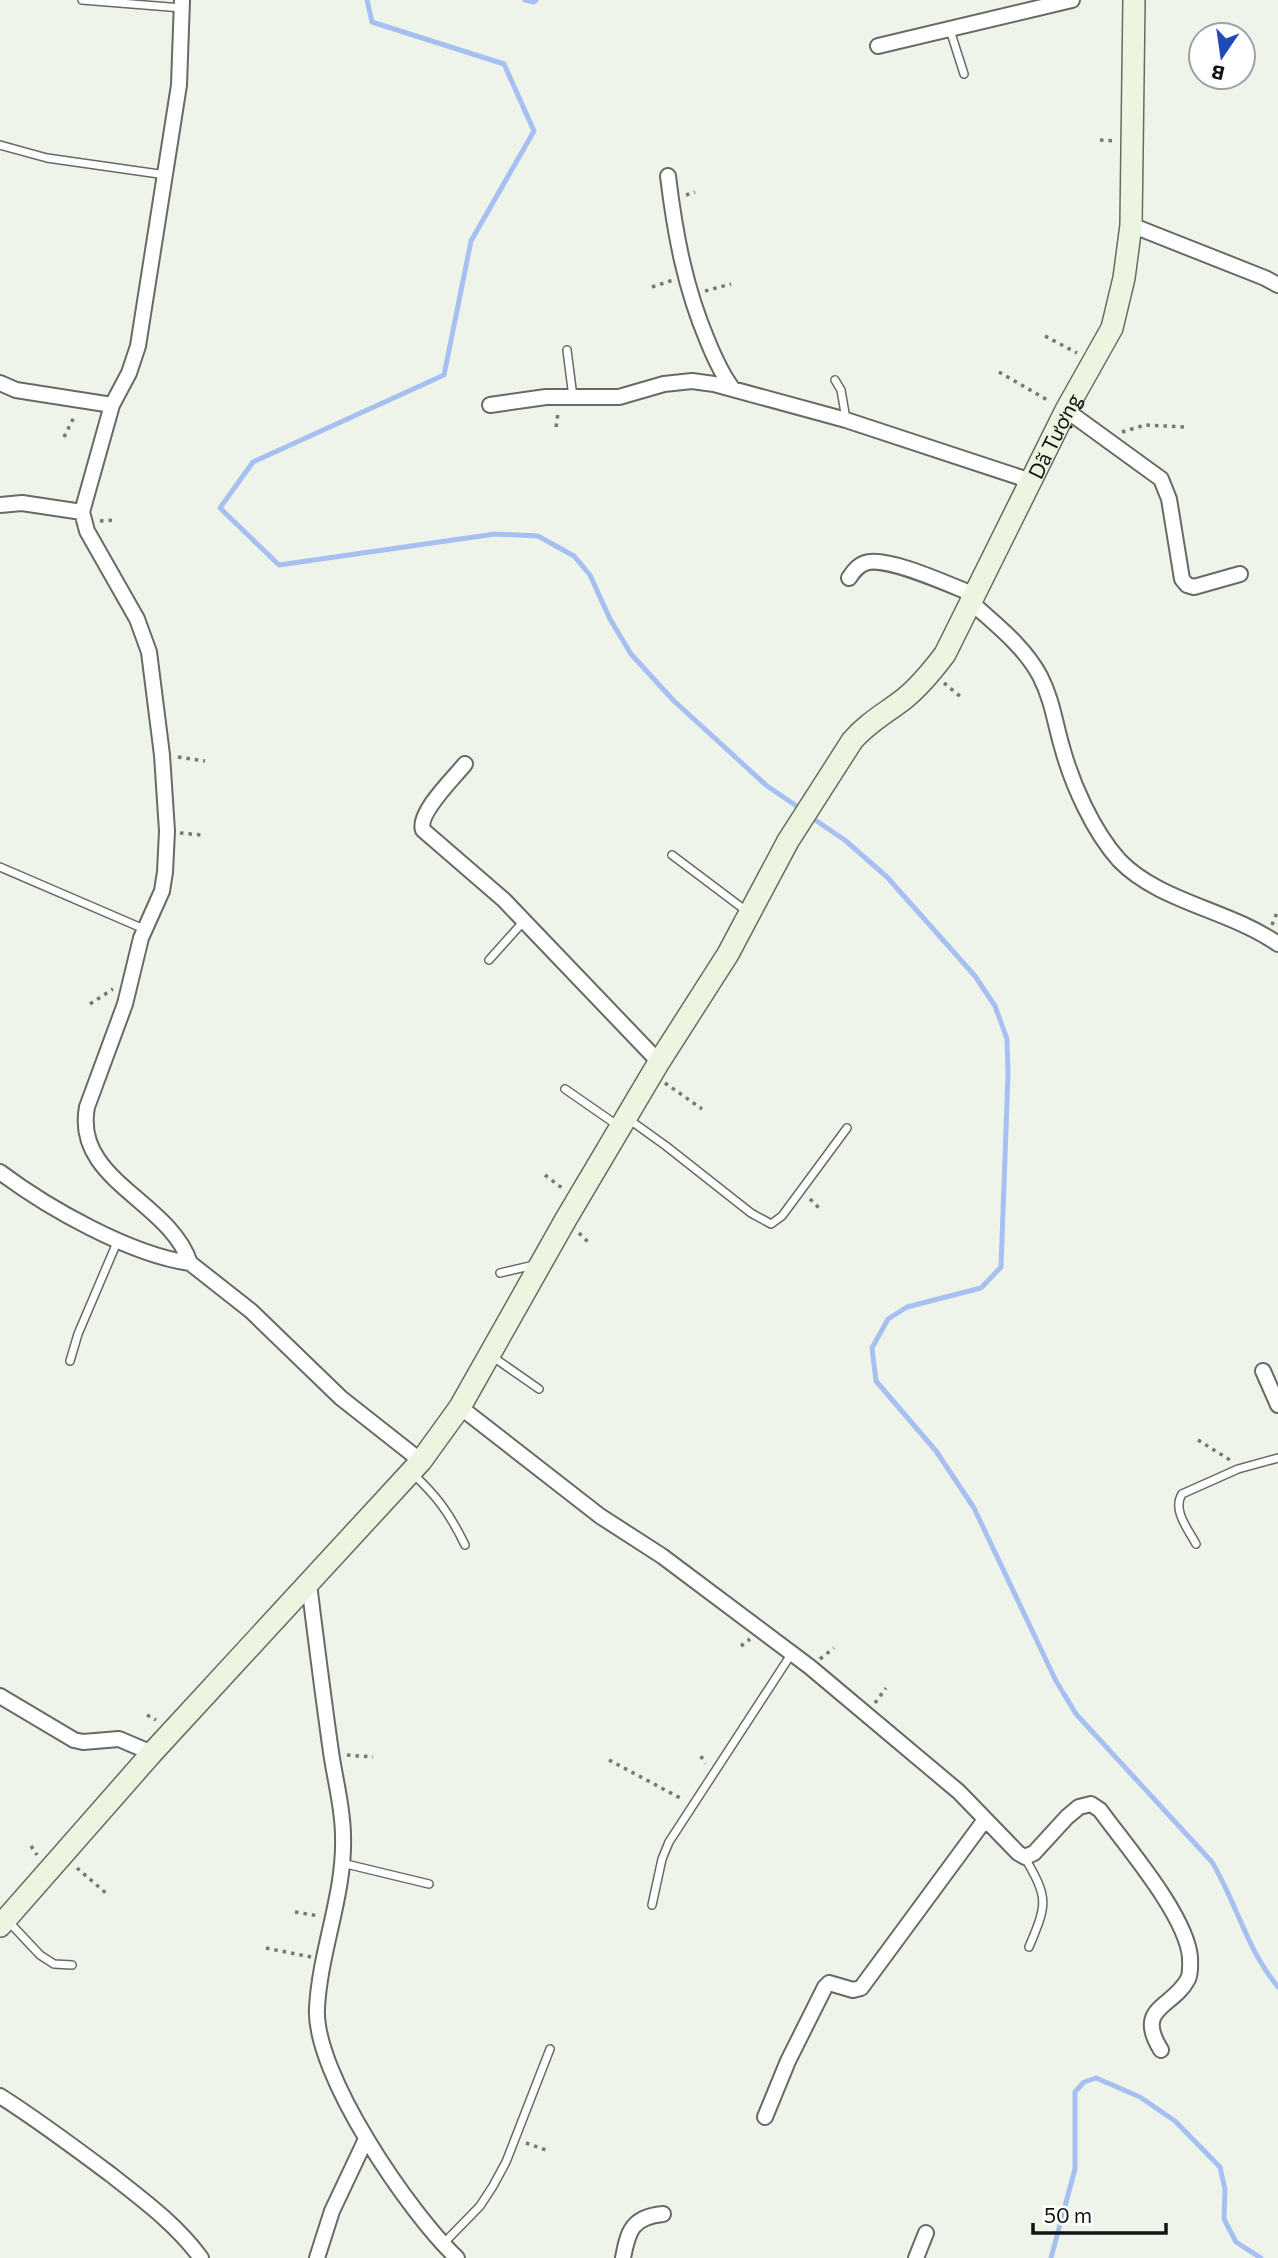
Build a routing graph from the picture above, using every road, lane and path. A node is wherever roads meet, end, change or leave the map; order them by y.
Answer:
1 (82, 0) edge
2 (1072, 0) edge
3 (1134, 0) edge
4 (182, 4) edge
5 (950, 30) junction
6 (878, 46) dead end
7 (964, 74) dead end
8 (0, 145) edge
9 (167, 175) junction
10 (668, 176) dead end
11 (1131, 225) junction
12 (685, 276) junction
13 (731, 285) dead end
14 (1278, 285) edge
15 (652, 287) dead end
16 (690, 294) junction
17 (1045, 336) dead end
18 (567, 350) dead end
19 (1094, 362) junction
20 (999, 372) dead end
21 (835, 380) dead end
22 (0, 383) edge
23 (733, 389) junction
24 (573, 397) junction
25 (82, 400) junction
26 (112, 405) junction
27 (490, 405) dead end
28 (1066, 410) junction
29 (846, 420) junction
30 (1186, 427) dead end
31 (64, 437) dead end
32 (1108, 439) junction
33 (1031, 481) junction
34 (0, 505) edge
35 (82, 512) junction
36 (1240, 574) dead end
37 (849, 578) dead end
38 (974, 599) junction
39 (162, 755) junction
40 (205, 761) dead end
41 (465, 764) dead end
42 (672, 856) dead end
43 (0, 867) edge
44 (749, 914) junction
45 (524, 921) junction
46 (144, 929) junction
47 (1278, 944) edge
48 (489, 960) dead end
49 (656, 1068) junction
50 (565, 1089) dead end
51 (702, 1109) dead end
52 (623, 1123) junction
53 (847, 1128) dead end
54 (0, 1172) edge
55 (118, 1239) junction
56 (190, 1263) junction
57 (541, 1263) junction
58 (500, 1273) dead end
59 (489, 1355) junction
60 (70, 1361) dead end
61 (1263, 1371) dead end
62 (539, 1389) dead end
63 (1278, 1405) edge
64 (460, 1407) junction
65 (1198, 1440) dead end
66 (1278, 1458) edge
67 (416, 1467) junction
68 (1238, 1469) junction
69 (1196, 1544) dead end
70 (465, 1545) dead end
71 (309, 1584) junction
72 (793, 1653) junction
73 (0, 1696) edge
74 (152, 1753) junction
75 (331, 1754) junction
76 (373, 1758) dead end
77 (609, 1760) dead end
78 (692, 1804) junction
79 (984, 1821) junction
80 (62, 1855) junction
81 (1025, 1857) junction
82 (342, 1863) junction
83 (429, 1884) dead end
84 (107, 1894) dead end
85 (652, 1905) dead end
86 (295, 1912) dead end
87 (332, 1919) junction
88 (3, 1922) edge
89 (1029, 1947) dead end
90 (266, 1948) dead end
91 (323, 1959) junction
92 (72, 1965) dead end
93 (550, 2049) dead end
94 (1161, 2050) dead end
95 (0, 2096) edge
96 (765, 2117) dead end
97 (514, 2138) junction
98 (366, 2139) junction
99 (546, 2150) dead end
100 (663, 2214) dead end
101 (926, 2233) dead end
102 (442, 2244) junction
103 (201, 2258) edge
104 (317, 2258) edge
105 (457, 2258) edge
106 (623, 2258) edge
107 (916, 2258) edge

1 - 4 lane
2 - 5 street
3 - 11 street, Dã Tượng
4 - 9 street
5 - 6 street
5 - 7 lane
8 - 9 lane
9 - 26 street
10 - 12 street
11 - 14 street
11 - 19 street, Dã Tượng
12 - 15 path
12 - 16 street
13 - 16 path
16 - 23 street
17 - 19 path
18 - 24 lane
19 - 28 street, Dã Tượng
20 - 28 path
21 - 29 lane
22 - 25 street
23 - 24 street
23 - 29 street
24 - 27 street
25 - 26 street
25 - 31 path
26 - 35 street
28 - 32 street
28 - 33 street, Dã Tượng
29 - 33 street
30 - 32 path
32 - 36 street
33 - 38 street, Dã Tượng
34 - 35 street
35 - 39 street
37 - 38 street
38 - 44 street, Dã Tượng
38 - 47 street
39 - 40 path
39 - 46 street
41 - 45 street
42 - 44 lane
43 - 46 lane
44 - 49 street, Dã Tượng
45 - 48 lane
45 - 49 street
46 - 56 street
49 - 51 path
49 - 52 street, Dã Tượng
50 - 52 lane
52 - 53 lane
52 - 57 street, Dã Tượng
54 - 55 street
55 - 56 street
55 - 60 lane
56 - 67 street
57 - 58 lane
57 - 59 street, Dã Tượng
59 - 62 lane
59 - 64 street, Dã Tượng
61 - 63 street
64 - 67 street, Dã Tượng
64 - 72 street
65 - 68 path
66 - 68 lane
67 - 70 lane
67 - 71 street, Dã Tượng
68 - 69 lane
71 - 74 street, Dã Tượng
71 - 75 street
72 - 78 lane
72 - 79 street
73 - 74 street
74 - 80 street, Dã Tượng
75 - 76 path
75 - 82 street
77 - 78 path
78 - 85 lane
79 - 81 street
79 - 96 street
80 - 84 path
80 - 88 street, Dã Tượng
81 - 89 lane
81 - 94 street
82 - 83 lane
82 - 87 street
86 - 87 path
87 - 91 street
88 - 92 lane
90 - 91 path
91 - 98 street
93 - 97 lane
95 - 103 street
97 - 99 path
97 - 102 lane
98 - 102 street
98 - 104 street
100 - 106 street
101 - 107 street
102 - 105 street

